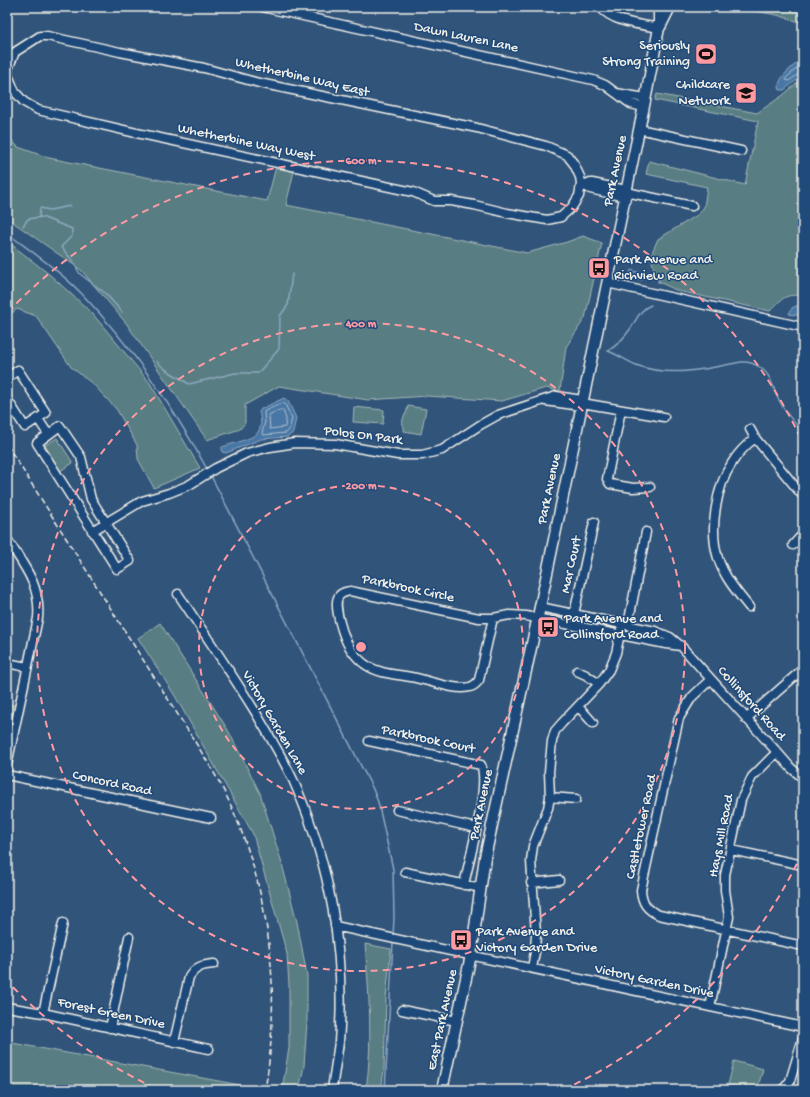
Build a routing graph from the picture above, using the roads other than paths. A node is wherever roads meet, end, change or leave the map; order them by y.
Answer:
1 (262, 7) edge
2 (600, 7) edge
3 (659, 7) edge
4 (670, 7) edge
5 (659, 28) junction
6 (9, 65) joint
7 (644, 103) junction
8 (639, 129) junction
9 (741, 151) dead end
10 (581, 184) junction
11 (626, 193) junction
12 (692, 206) dead end
13 (608, 282) junction
14 (803, 326) edge
15 (7, 378) edge
16 (7, 399) edge
17 (582, 403) junction
18 (621, 410) junction
19 (664, 417) dead end
20 (38, 419) junction
21 (750, 429) dead end
22 (48, 434) junction
23 (755, 438) junction
24 (650, 487) dead end
25 (803, 496) edge
26 (106, 522) junction
27 (594, 522) dead end
28 (92, 531) junction
29 (646, 532) dead end
30 (803, 534) edge
31 (7, 539) edge
32 (793, 545) dead end
33 (178, 594) dead end
34 (540, 607) junction
35 (749, 607) dead end
36 (574, 614) junction
37 (493, 618) junction
38 (538, 618) junction
39 (605, 620) junction
40 (625, 624) junction
41 (603, 630) junction
42 (620, 634) junction
43 (681, 646) junction
44 (7, 663) edge
45 (27, 667) junction
46 (803, 669) edge
47 (577, 671) dead end
48 (711, 679) junction
49 (599, 684) junction
50 (578, 706) junction
51 (746, 719) junction
52 (593, 723) dead end
53 (369, 741) dead end
54 (777, 752) junction
55 (7, 764) edge
56 (7, 774) edge
57 (803, 778) edge
58 (550, 797) junction
59 (576, 799) dead end
60 (396, 810) dead end
61 (211, 818) dead end
62 (476, 828) junction
63 (731, 850) junction
64 (803, 865) edge
65 (405, 872) dead end
66 (559, 880) dead end
67 (531, 883) junction
68 (464, 885) junction
69 (481, 888) junction
70 (63, 923) dead end
71 (335, 926) junction
72 (727, 930) junction
73 (129, 937) dead end
74 (803, 946) edge
75 (471, 955) junction
76 (214, 964) dead end
77 (532, 968) junction
78 (7, 1007) edge
79 (710, 1007) junction
80 (402, 1010) dead end
81 (43, 1013) junction
82 (457, 1021) junction
83 (803, 1027) edge
84 (110, 1028) junction
85 (803, 1038) edge
86 (174, 1042) junction
87 (209, 1048) dead end
88 (332, 1090) edge
89 (442, 1090) edge
90 (782, 1090) edge

1 - 7 street, Dawn Lauren Lane
2 - 5 street
3 - 5 main road, Park Avenue
4 - 5 main road, Park Avenue
5 - 7 main road, Park Avenue
6 - 10 street, Whetherbine Way East
6 - 10 street, Whetherbine Way West
7 - 8 main road, Park Avenue
8 - 9 street
8 - 11 main road, Park Avenue
10 - 11 street
11 - 12 street
11 - 13 main road, Park Avenue
13 - 14 street
13 - 17 main road, Park Avenue
15 - 20 street
16 - 20 street
17 - 18 street, Polos On Park
17 - 26 street, Polos On Park
17 - 34 main road, Park Avenue
18 - 19 street, Polos On Park
18 - 24 street
20 - 22 street
21 - 23 street
22 - 26 street
22 - 28 street
23 - 25 street
23 - 35 street
26 - 28 street, Polos On Park
26 - 28 street
27 - 36 street, Mar Court
29 - 40 street
30 - 32 street
31 - 45 street
33 - 71 street, Victory Garden Lane
34 - 36 street, Collinsford Road
34 - 38 main road, Park Avenue
36 - 39 street, Collinsford Road
37 - 37 street, Parkbrook Circle
37 - 38 street, Parkbrook Circle
38 - 41 street
38 - 69 main road, Park Avenue
39 - 40 street, Collinsford Road
39 - 41 street
40 - 42 street
40 - 43 street, Collinsford Road
41 - 42 street
42 - 43 street
42 - 49 street
43 - 48 street, Collinsford Road
44 - 45 street
45 - 55 street
46 - 51 street
47 - 49 street
48 - 51 street, Collinsford Road
48 - 72 street, Castletower Road
49 - 50 street
50 - 52 street
50 - 58 street
51 - 54 street, Collinsford Road
53 - 62 street, Parkbrook Court
54 - 57 street, Collinsford Road
54 - 63 street, Hays Mill Road
56 - 61 street, Concord Road
58 - 59 street
58 - 67 street
60 - 62 street
62 - 68 street
63 - 64 street
63 - 72 street, Hays Mill Road
65 - 68 street
66 - 67 street
67 - 77 street
68 - 69 street
69 - 75 main road, Park Avenue
70 - 81 street
71 - 75 street, Victory Garden Drive
71 - 88 street, Victory Garden Lane
72 - 74 street
72 - 79 street, Hays Mill Road
73 - 84 street
75 - 77 street, Victory Garden Drive
75 - 82 main road, East Park Avenue
76 - 86 street
77 - 79 street, Victory Garden Drive
78 - 81 street, Forest Green Drive
79 - 83 street, Victory Garden Drive
80 - 82 street
81 - 84 street, Forest Green Drive
82 - 89 main road, East Park Avenue
84 - 86 street, Forest Green Drive
85 - 90 street
86 - 87 street, Forest Green Drive

